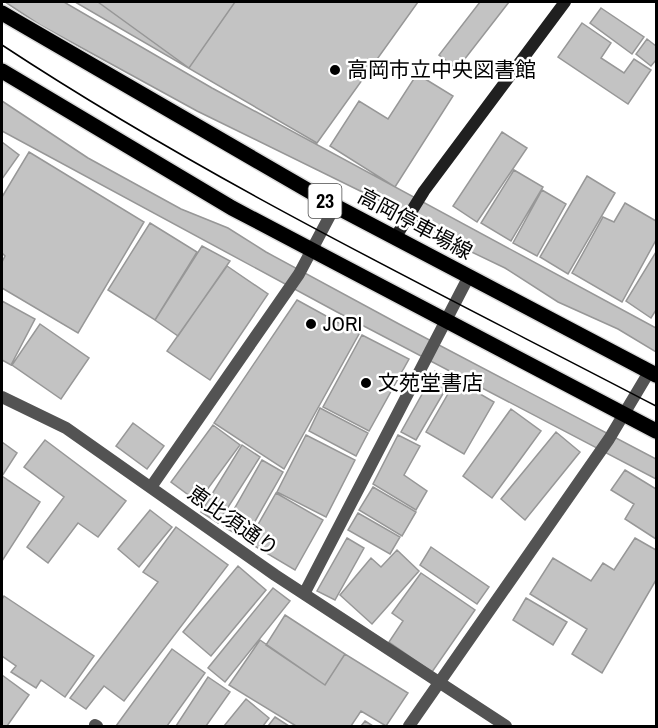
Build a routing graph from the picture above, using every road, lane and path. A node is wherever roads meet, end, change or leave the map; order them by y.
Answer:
1 (565, 2) edge
2 (2, 13) edge
3 (2, 71) edge
4 (335, 206) junction
5 (395, 238) junction
6 (312, 250) junction
7 (469, 276) junction
8 (445, 320) junction
9 (653, 374) edge
10 (2, 397) edge
11 (624, 414) junction
12 (657, 431) edge
13 (151, 487) junction
14 (304, 594) junction
15 (440, 682) junction
16 (409, 726) edge
17 (507, 726) edge

1 - 5 street
2 - 4 main road, 高岡停車場線 / 23
3 - 6 main road, 23
4 - 5 main road, 高岡停車場線 / 23
4 - 6 street
5 - 7 main road, 高岡停車場線 / 23
6 - 8 main road, 23
6 - 13 street
7 - 8 street
7 - 9 main road, 高岡停車場線 / 23
8 - 11 main road, 23
8 - 14 street
9 - 11 street
10 - 13 street, 恵比須通り
11 - 12 main road, 23
11 - 15 street
13 - 14 street, 恵比須通り
14 - 15 street, 恵比須通り
15 - 16 street
15 - 17 street, 恵比須通り

